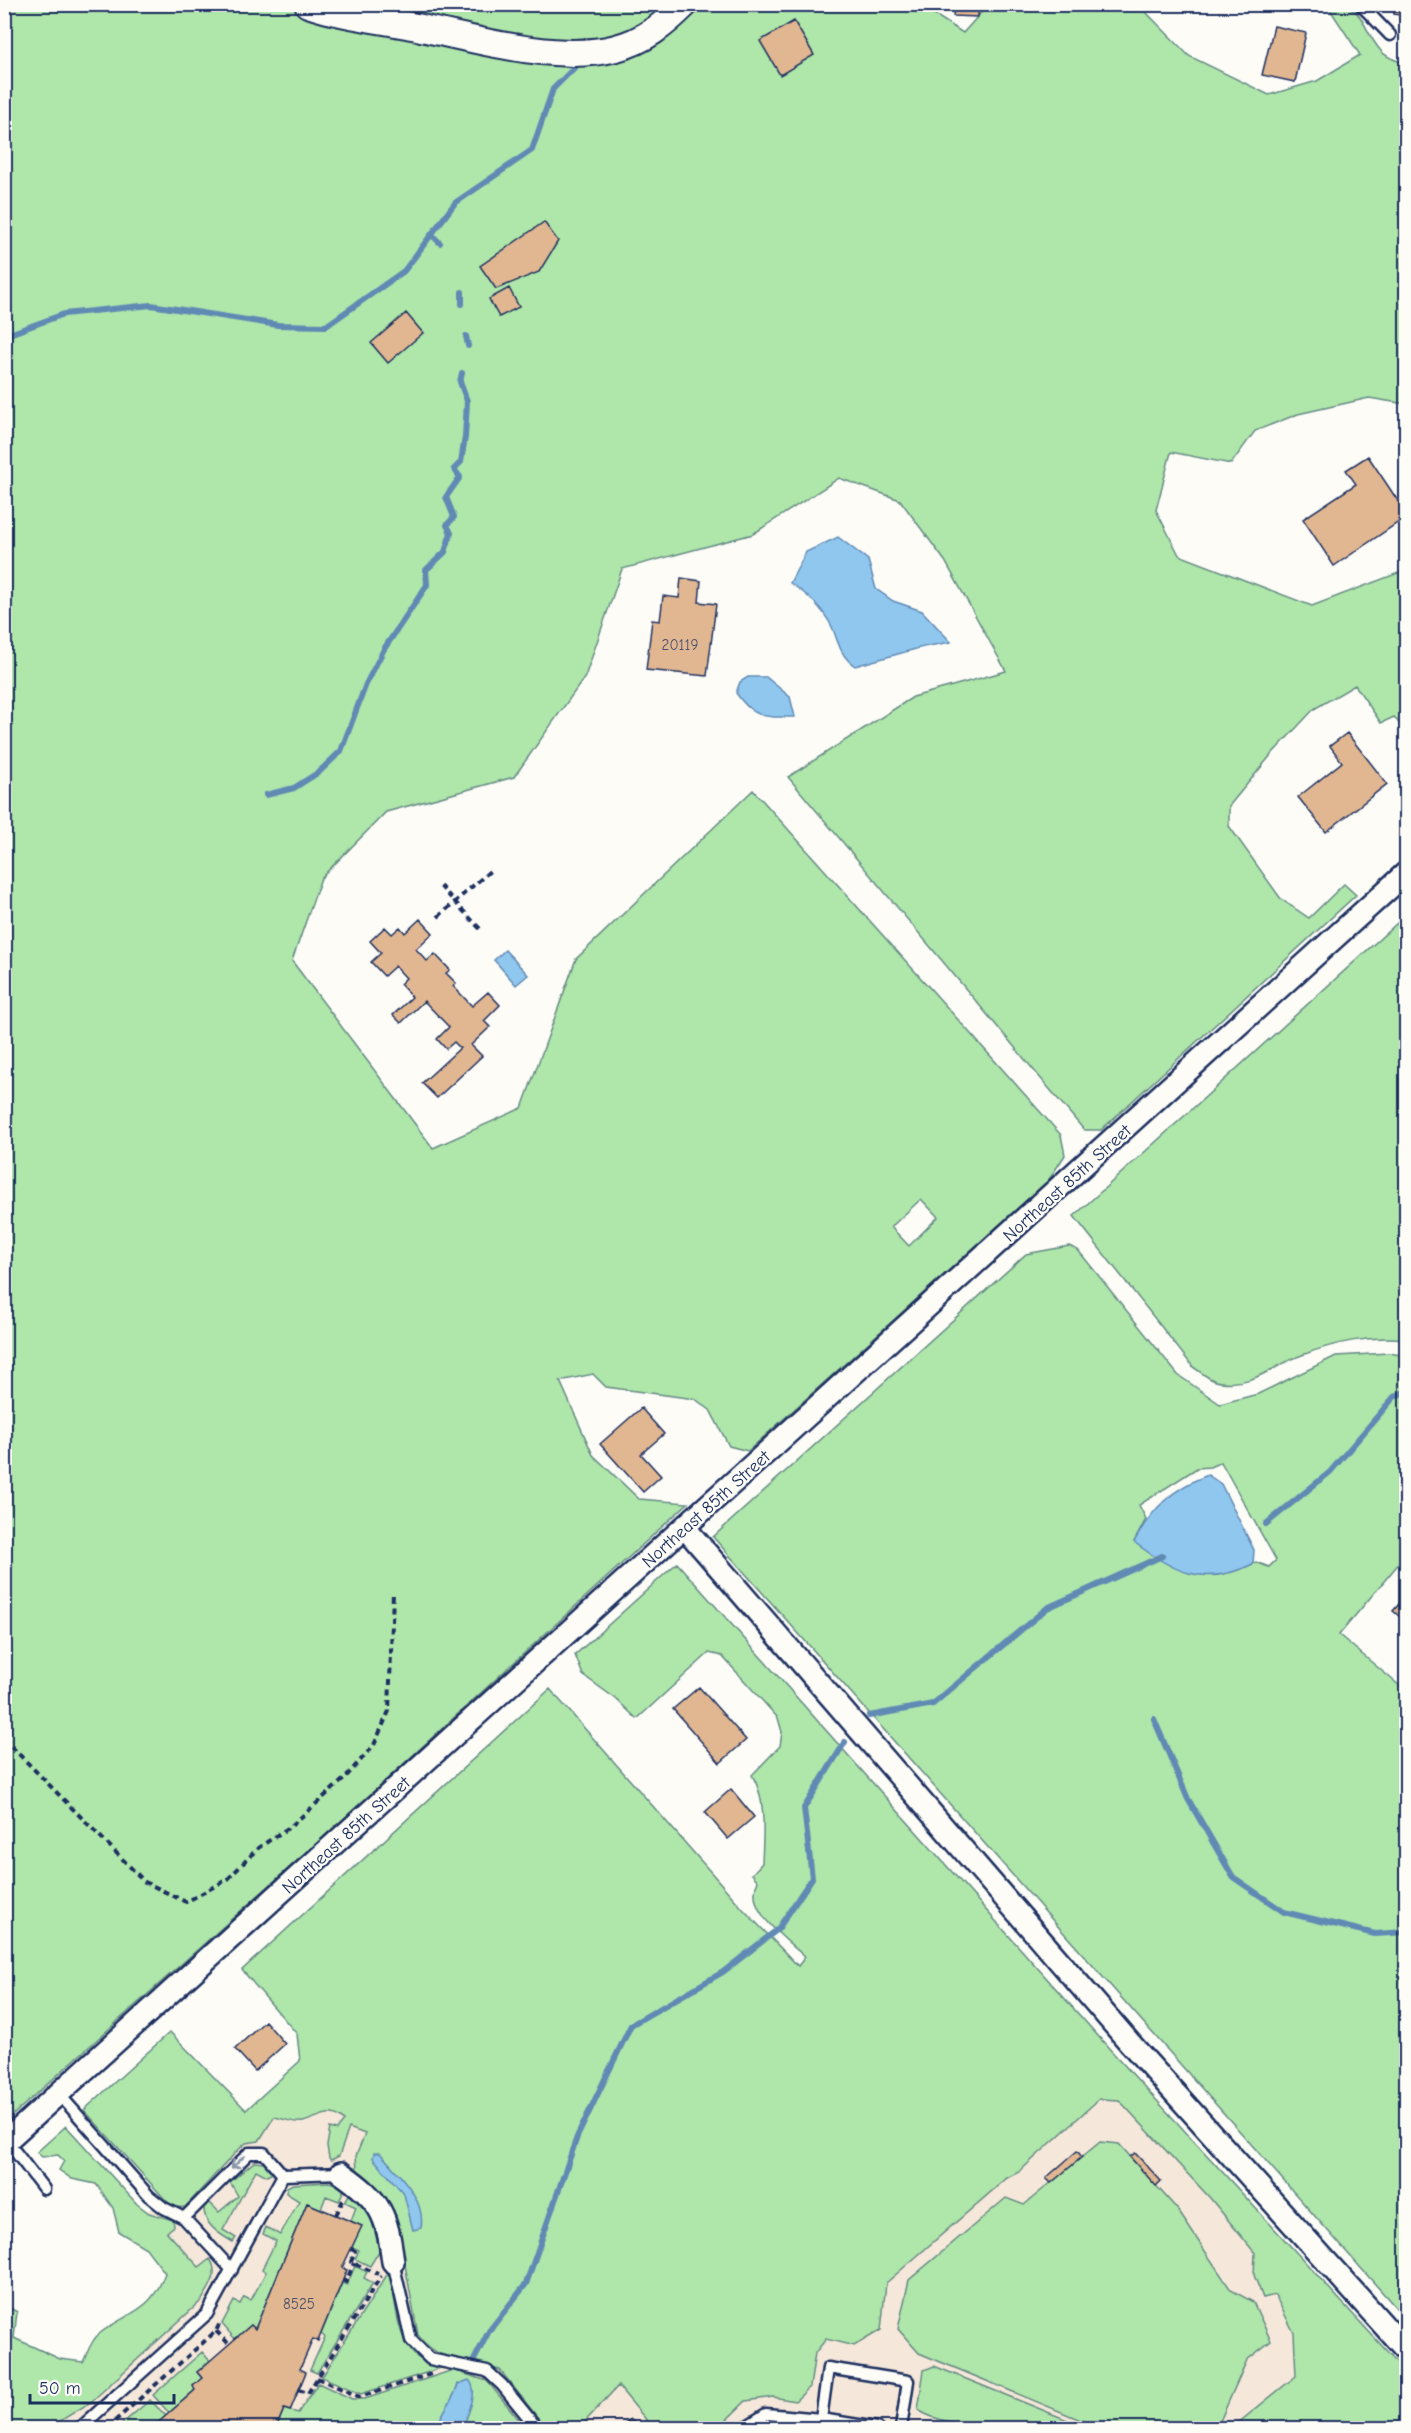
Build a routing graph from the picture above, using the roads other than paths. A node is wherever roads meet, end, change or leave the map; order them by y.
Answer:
1 (308, 4) edge
2 (685, 4) edge
3 (1360, 4) edge
4 (1390, 35) dead end
5 (1407, 873) edge
6 (685, 1528) junction
7 (59, 2094) junction
8 (6, 2142) edge
9 (341, 2173) joint
10 (283, 2175) junction
11 (44, 2189) dead end
12 (184, 2218) junction
13 (387, 2269) joint
14 (232, 2270) junction
15 (1407, 2350) edge
16 (821, 2419) junction
17 (80, 2428) edge
18 (537, 2428) edge
19 (744, 2428) edge
20 (877, 2428) edge
21 (901, 2428) edge

1 - 2 street
3 - 4 lane
5 - 6 street, Northeast 85th Street
6 - 7 street, Northeast 85th Street
6 - 15 street
7 - 8 street, Northeast 85th Street
7 - 12 lane
8 - 11 lane
9 - 10 lane
9 - 13 street
10 -> 12 lane
10 - 14 lane
12 - 14 lane
13 - 18 lane
14 - 17 lane
16 - 19 lane
16 - 20 lane
16 - 21 lane

